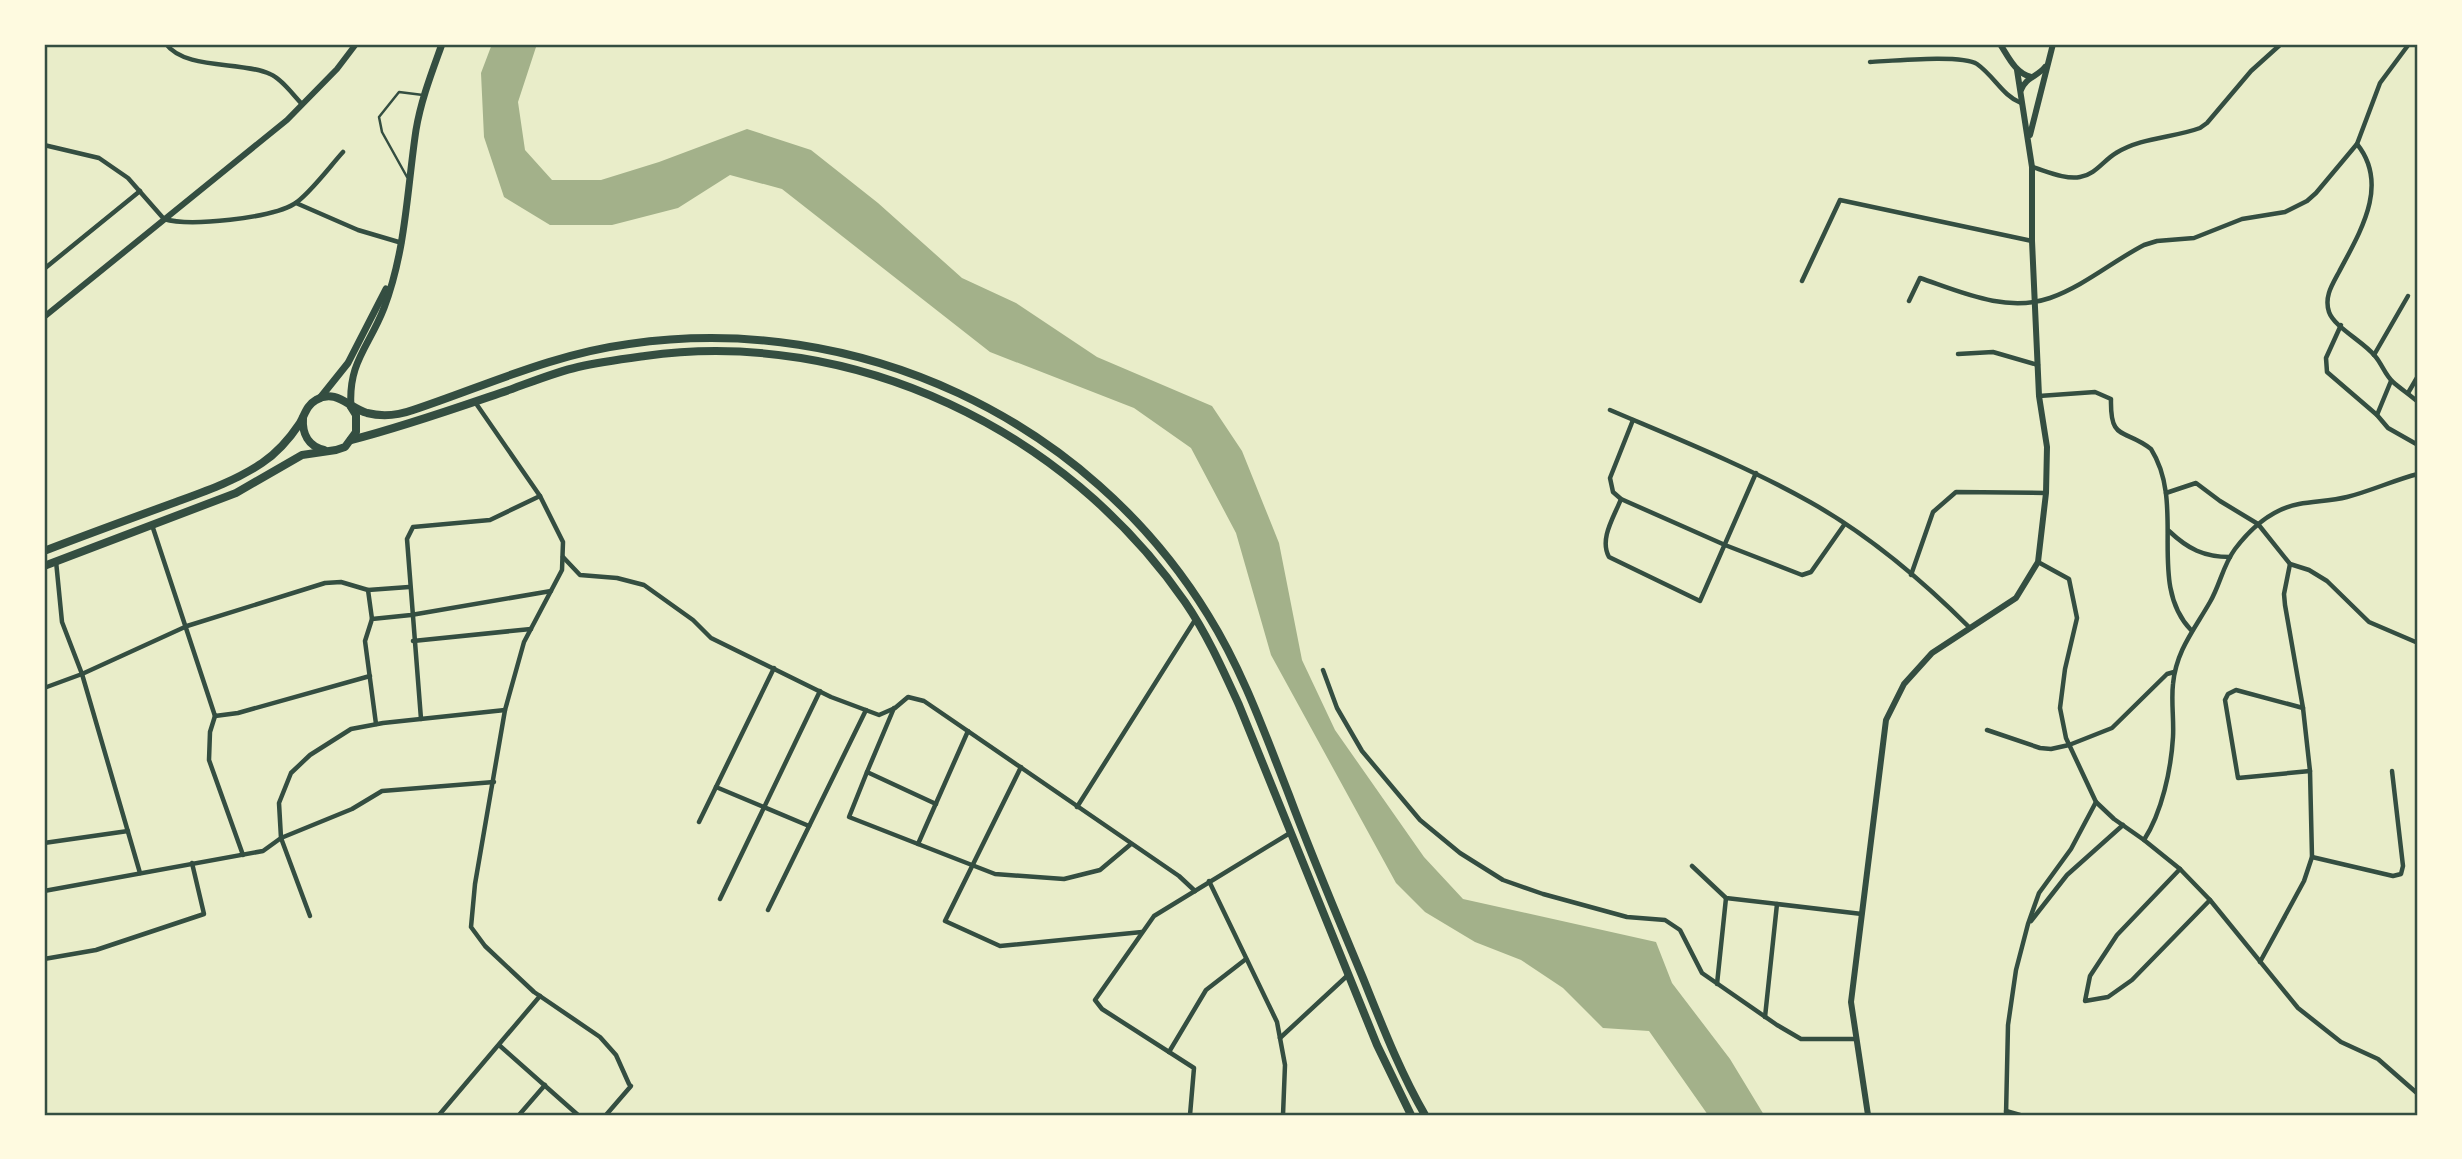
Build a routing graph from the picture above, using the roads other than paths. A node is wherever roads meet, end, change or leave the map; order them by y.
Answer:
1 (166, 44) edge
2 (356, 44) edge
3 (442, 44) edge
4 (2000, 44) edge
5 (2053, 44) edge
6 (2281, 44) edge
7 (2409, 44) edge
8 (2049, 57) junction
9 (1870, 62) dead end
10 (2017, 70) junction
11 (2031, 76) junction
12 (2020, 91) junction
13 (423, 95) junction
14 (2021, 103) junction
15 (302, 104) junction
16 (2029, 140) junction
17 (2357, 144) junction
18 (44, 145) edge
19 (343, 152) dead end
20 (2032, 167) junction
21 (410, 182) junction
22 (140, 191) junction
23 (296, 203) junction
24 (164, 219) junction
25 (2032, 241) junction
26 (402, 243) junction
27 (396, 266) junction
28 (44, 269) edge
29 (1802, 281) dead end
30 (2408, 296) dead end
31 (1909, 301) dead end
32 (2035, 302) junction
33 (44, 317) edge
34 (2341, 325) junction
35 (1958, 354) dead end
36 (2374, 355) junction
37 (2038, 365) junction
38 (2418, 376) edge
39 (2391, 381) junction
40 (2408, 393) junction
41 (2039, 396) junction
42 (320, 398) junction
43 (474, 401) junction
44 (2418, 402) edge
45 (352, 407) junction
46 (1610, 411) dead end
47 (2377, 415) junction
48 (303, 418) junction
49 (1633, 420) junction
50 (351, 440) junction
51 (2418, 445) edge
52 (327, 451) junction
53 (1756, 473) junction
54 (2418, 474) edge
55 (2046, 493) junction
56 (2166, 493) junction
57 (540, 496) junction
58 (1620, 499) junction
59 (1844, 524) junction
60 (2258, 524) junction
61 (152, 525) junction
62 (2169, 531) junction
63 (1725, 545) junction
64 (44, 551) edge
65 (563, 556) junction
66 (2230, 557) junction
67 (56, 561) junction
68 (2038, 562) junction
69 (2290, 564) junction
70 (44, 566) edge
71 (1911, 575) junction
72 (409, 587) junction
73 (368, 590) junction
74 (551, 591) junction
75 (411, 615) junction
76 (372, 619) junction
77 (1196, 620) junction
78 (187, 626) junction
79 (1970, 628) junction
80 (531, 629) junction
81 (2191, 631) junction
82 (413, 641) junction
83 (2418, 643) edge
84 (774, 668) junction
85 (1323, 670) dead end
86 (2174, 671) junction
87 (82, 674) junction
88 (370, 676) junction
89 (44, 688) edge
90 (820, 691) junction
91 (895, 708) junction
92 (2303, 708) junction
93 (505, 710) junction
94 (866, 710) junction
95 (215, 716) junction
96 (421, 719) junction
97 (376, 724) junction
98 (1987, 730) dead end
99 (968, 731) junction
100 (2069, 745) junction
101 (1021, 768) junction
102 (2310, 771) junction
103 (2392, 771) dead end
104 (867, 772) junction
105 (494, 782) junction
106 (716, 787) junction
107 (2096, 802) junction
108 (936, 804) junction
109 (1077, 807) junction
110 (764, 808) junction
111 (699, 822) dead end
112 (2123, 825) junction
113 (809, 826) junction
114 (128, 831) junction
115 (1291, 832) junction
116 (281, 838) junction
117 (2144, 839) junction
118 (44, 843) edge
119 (1131, 844) junction
120 (918, 845) junction
121 (243, 855) junction
122 (2312, 857) junction
123 (192, 863) junction
124 (973, 866) junction
125 (1692, 866) dead end
126 (2180, 869) junction
127 (140, 873) junction
128 (1209, 881) junction
129 (44, 890) edge
130 (1195, 891) junction
131 (1726, 898) junction
132 (720, 899) dead end
133 (2210, 901) junction
134 (1777, 904) junction
135 (768, 910) dead end
136 (1862, 914) junction
137 (310, 916) dead end
138 (2028, 924) junction
139 (1142, 932) junction
140 (44, 959) edge
141 (1246, 959) junction
142 (2260, 962) junction
143 (1349, 975) junction
144 (1717, 984) junction
145 (540, 996) junction
146 (1765, 1017) junction
147 (1280, 1039) junction
148 (1857, 1039) junction
149 (499, 1045) junction
150 (1169, 1052) junction
151 (545, 1086) junction
152 (2418, 1094) edge
153 (2006, 1113) edge
154 (439, 1115) edge
155 (519, 1115) edge
156 (578, 1115) edge
157 (606, 1115) edge
158 (1190, 1115) edge
159 (1283, 1115) edge
160 (1411, 1115) edge
161 (1425, 1115) edge
162 (1868, 1115) edge
163 (2020, 1115) edge

1 - 15 street
2 - 15 street
3 - 13 main road
4 - 10 street
5 - 8 street
6 - 20 street
7 - 17 street
8 - 11 street
8 - 16 street
9 - 14 street
10 - 11 street
10 - 12 street
11 - 12 street
12 - 14 street
13 - 21 main road
13 - 21 lane
14 - 16 street
15 - 24 street
16 - 20 street
17 - 32 street
17 - 34 street
18 - 22 street
19 - 23 street
20 - 25 street
21 - 26 main road
22 - 24 street
22 - 28 street
23 - 24 street
23 - 26 street
24 - 33 street
25 - 29 street
25 - 32 street
26 - 27 main road
27 - 42 main road
27 - 45 main road
30 - 36 street
31 - 32 street
32 - 37 street
34 - 36 street
34 - 47 street
35 - 37 street
36 - 39 street
37 - 41 street
38 - 40 street
39 - 40 street
39 - 47 street
40 - 44 street
41 - 55 street
41 - 56 street
42 - 45 highway
42 - 48 highway
43 - 50 highway
43 - 57 street
43 - 77 highway
45 - 50 highway
45 - 161 highway
46 - 49 street
47 - 51 street
48 - 52 highway
48 - 64 highway
49 - 53 street
49 - 58 street
50 - 52 highway
52 - 61 highway
53 - 59 street
53 - 63 street
54 - 60 street
55 - 68 street
55 - 71 street
56 - 60 street
56 - 62 street
57 - 65 street
57 - 72 street
58 - 63 street
58 - 63 street
59 - 63 street
59 - 71 street
60 - 66 street
60 - 69 street
61 - 67 highway
61 - 78 street
62 - 66 street
62 - 81 street
65 - 74 street
65 - 84 street
66 - 81 street
67 - 70 highway
67 - 87 street
68 - 79 street
68 - 100 street
69 - 83 street
69 - 92 street
71 - 79 street
72 - 73 street
72 - 75 street
73 - 76 street
73 - 78 street
74 - 75 street
74 - 80 street
75 - 76 street
75 - 82 street
76 - 88 street
77 - 109 street
77 - 115 highway
78 - 87 street
78 - 95 street
79 - 136 street
80 - 82 street
80 - 93 street
81 - 86 street
82 - 96 street
84 - 90 street
84 - 106 street
85 - 144 street
86 - 100 street
86 - 117 street
87 - 89 street
87 - 114 street
88 - 95 street
88 - 97 street
90 - 94 street
90 - 110 street
91 - 94 street
91 - 99 street
91 - 104 street
92 - 102 street
92 - 102 street
93 - 96 street
93 - 105 street
94 - 113 street
95 - 121 street
96 - 97 street
97 - 116 street
98 - 100 street
99 - 101 street
99 - 108 street
100 - 107 street
101 - 109 street
101 - 124 street
102 - 122 street
103 - 122 street
104 - 108 street
104 - 120 street
105 - 116 street
105 - 145 street
106 - 110 street
106 - 111 street
107 - 112 street
107 - 138 street
108 - 120 street
109 - 119 street
110 - 113 street
110 - 132 street
112 - 117 street
112 - 138 street
113 - 135 street
114 - 118 street
114 - 127 street
115 - 128 street
115 - 143 highway
116 - 121 street
116 - 137 street
117 - 126 street
119 - 124 street
119 - 130 street
120 - 124 street
121 - 123 street
122 - 142 street
123 - 127 street
123 - 140 street
124 - 139 street
125 - 131 street
126 - 133 street
126 - 133 street
127 - 129 street
128 - 130 street
128 - 141 street
130 - 139 street
131 - 134 street
131 - 144 street
133 - 142 street
134 - 136 street
134 - 146 street
136 - 148 street
138 - 153 street
139 - 150 street
141 - 147 street
141 - 150 street
142 - 152 street
143 - 147 street
143 - 160 highway
144 - 146 street
145 - 149 street
145 - 157 street
146 - 148 street
147 - 159 street
148 - 162 street
149 - 151 street
149 - 154 street
150 - 158 street
151 - 155 street
151 - 156 street
153 - 163 street

